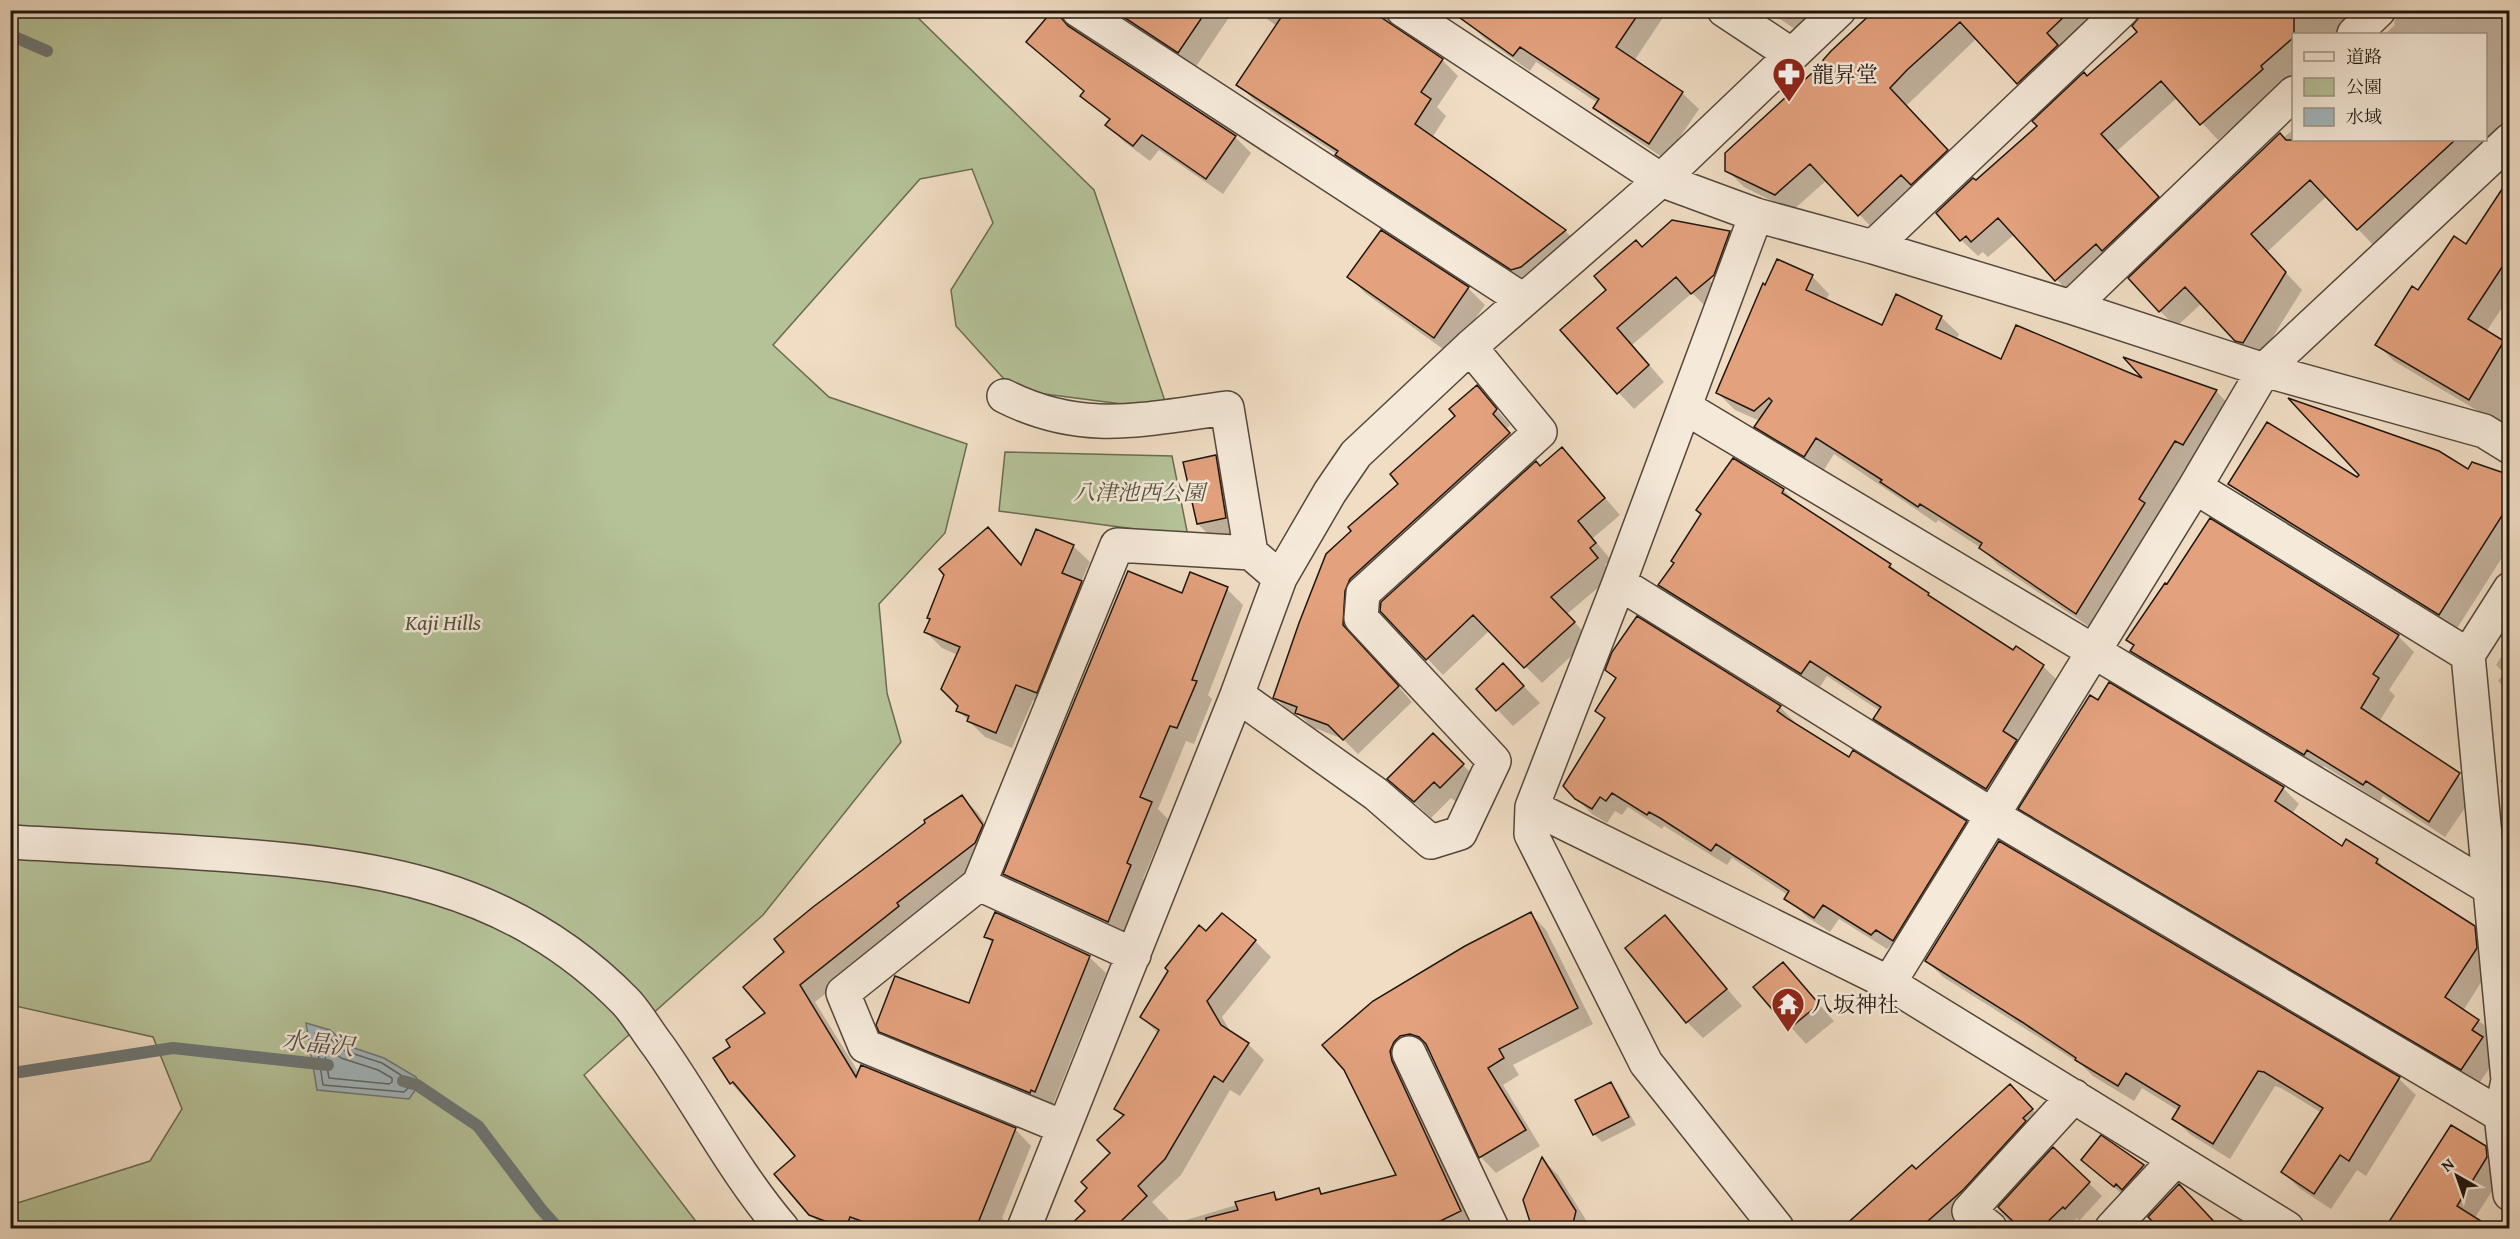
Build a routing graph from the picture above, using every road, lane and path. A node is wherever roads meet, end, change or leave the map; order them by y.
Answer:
1 (1403, 10) edge
2 (1724, 10) edge
3 (1839, 10) edge
4 (2122, 10) edge
5 (2379, 10) edge
6 (1098, 16) edge
7 (2355, 33) edge
8 (1792, 55) junction
9 (2292, 95) edge
10 (2510, 140) edge
11 (1661, 180) junction
12 (1756, 215) junction
13 (1873, 247) junction
14 (1523, 300) junction
15 (2071, 307) junction
16 (1470, 348) junction
17 (2264, 370) junction
18 (1004, 396) dead end
19 (1686, 408) junction
20 (2510, 447) edge
21 (2195, 487) junction
22 (1251, 553) junction
23 (1280, 578) junction
24 (1620, 583) junction
25 (2510, 589) edge
26 (2093, 651) junction
27 (2468, 655) junction
28 (1238, 695) junction
29 (1532, 807) junction
30 (1992, 816) junction
31 (10, 842) edge
32 (979, 884) junction
33 (2497, 896) edge
34 (1134, 955) junction
35 (1889, 983) junction
36 (1409, 1053) dead end
37 (2074, 1096) junction
38 (2505, 1114) edge
39 (1064, 1127) junction
40 (2175, 1160) junction
41 (2510, 1194) edge
42 (782, 1228) edge
43 (1024, 1228) edge
44 (1492, 1228) edge
45 (1777, 1228) edge
46 (1990, 1228) edge
47 (2112, 1228) edge
48 (2287, 1228) edge

1 - 11 street
2 - 8 street
3 - 8 street
4 - 13 street
5 - 7 street
6 - 14 street
8 - 11 street
9 - 15 street
10 - 17 street
11 - 12 street
11 - 14 street
12 - 13 street
12 - 19 street
13 - 15 street
14 - 16 street
15 - 17 street
16 - 23 street
16 - 28 street
17 - 20 street
17 - 21 street
18 - 22 street
19 - 24 street
19 - 26 street
21 - 26 street
21 - 27 street
22 - 23 street
22 - 32 street
23 - 28 street
24 - 29 street
24 - 30 street
25 - 27 street
26 - 30 street
26 - 33 street
27 - 33 street
28 - 34 street
29 - 35 street
29 - 45 street
30 - 35 street
30 - 38 street
31 - 42 street
32 - 34 street
32 - 39 street
33 - 38 street
34 - 39 street
35 - 37 street
36 - 44 street
37 - 40 street
37 - 46 street
38 - 41 street
39 - 43 street
40 - 47 street
40 - 48 street

